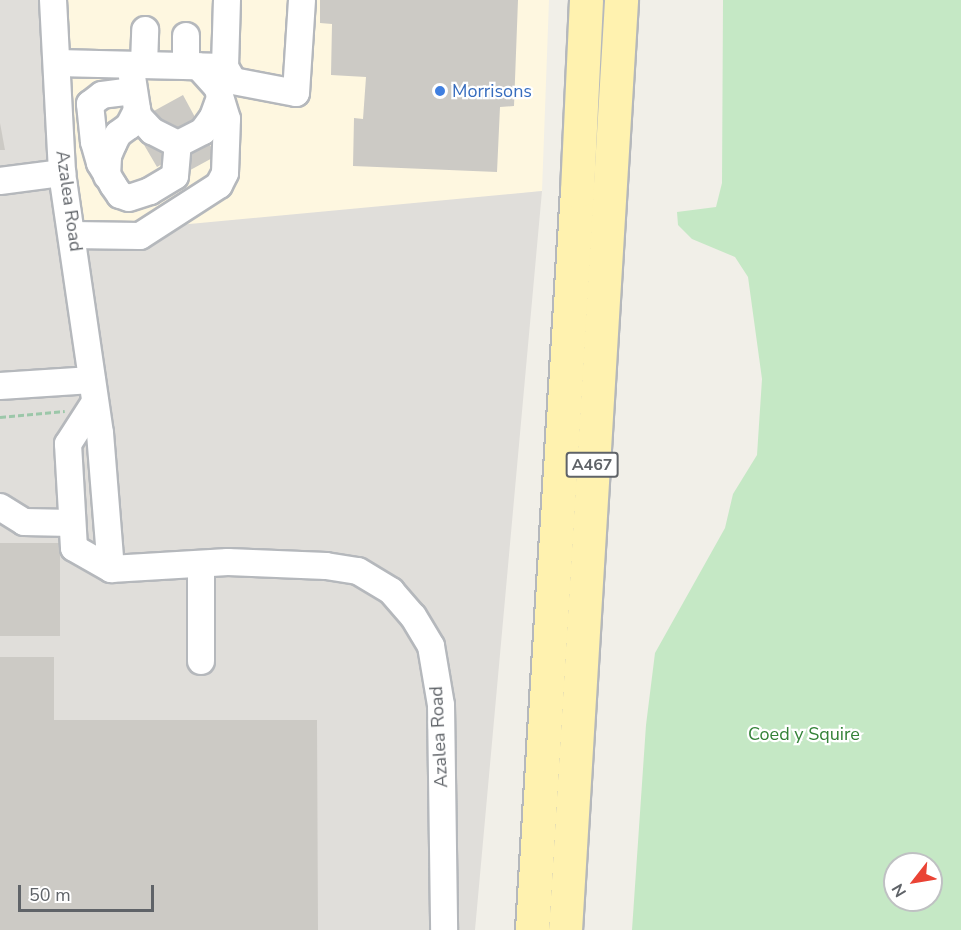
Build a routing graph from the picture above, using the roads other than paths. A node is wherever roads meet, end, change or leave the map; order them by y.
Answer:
1 (53, 0) edge
2 (227, 0) edge
3 (302, 0) edge
4 (586, 0) edge
5 (621, 0) edge
6 (145, 30) dead end
7 (186, 36) dead end
8 (57, 63) junction
9 (192, 66) junction
10 (225, 67) junction
11 (136, 81) junction
12 (220, 98) junction
13 (178, 144) junction
14 (62, 173) junction
15 (108, 176) junction
16 (0, 180) edge
17 (72, 235) junction
18 (0, 386) edge
19 (93, 391) junction
20 (0, 507) edge
21 (72, 523) junction
22 (201, 564) junction
23 (111, 569) junction
24 (201, 661) dead end
25 (444, 930) edge
26 (532, 930) edge
27 (565, 930) edge

1 - 8 street, Azalea Road
2 - 10 street
3 - 10 street
4 - 26 main road, A467
5 - 27 main road, A467
6 - 11 street
7 - 9 street
8 - 11 street
8 - 14 street, Azalea Road
9 - 10 street
9 - 11 street
9 - 12 street
11 - 13 street
11 - 15 street
11 - 15 street
12 - 13 street
12 - 17 street
13 - 15 street
14 - 16 street
14 - 17 street, Azalea Road
17 - 19 street, Azalea Road
18 - 19 street
19 - 21 street
19 - 23 street, Azalea Road
20 - 21 street
21 - 23 street
22 - 23 street, Azalea Road
22 - 24 street
22 - 25 street, Azalea Road

